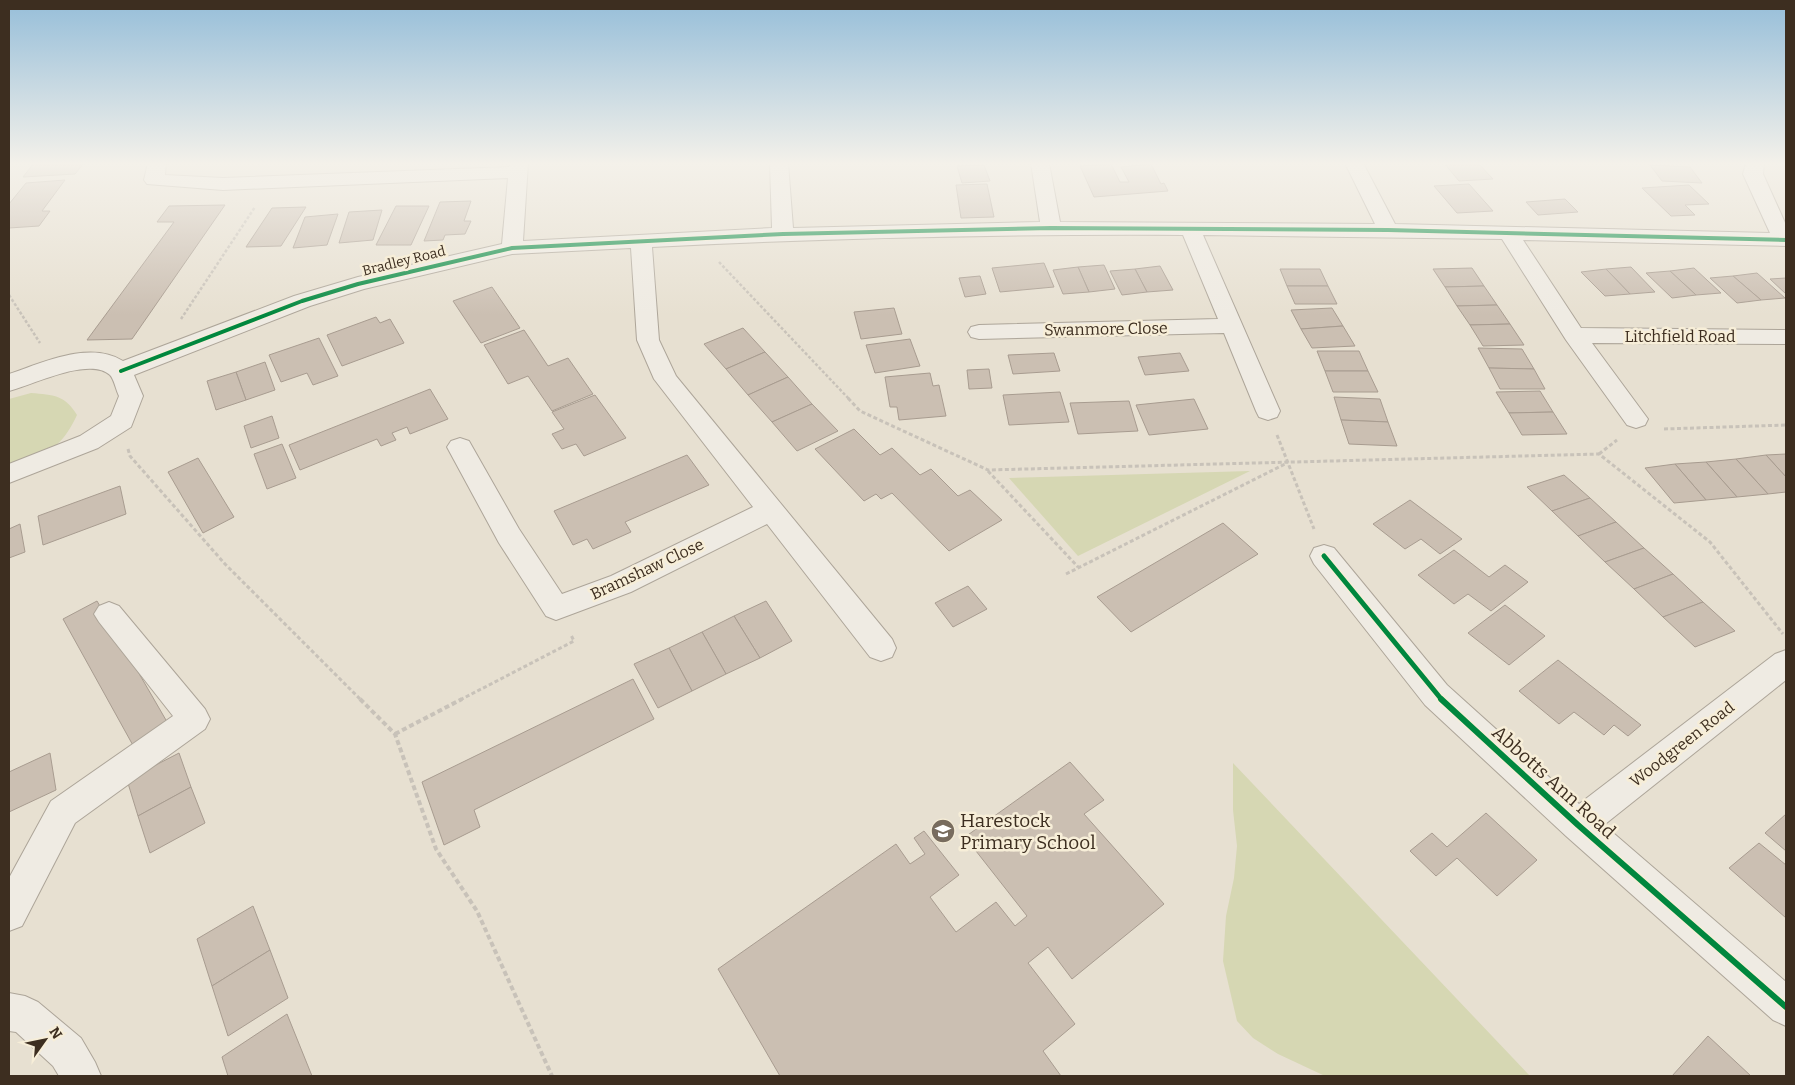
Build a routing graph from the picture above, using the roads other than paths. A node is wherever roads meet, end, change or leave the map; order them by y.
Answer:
1 (515, 214) edge
2 (782, 214) edge
3 (1049, 214) edge
4 (1380, 214) edge
5 (1772, 214) edge
6 (1051, 228) junction
7 (1191, 230) junction
8 (1388, 230) junction
9 (783, 234) junction
10 (1509, 234) junction
11 (1785, 240) edge
12 (641, 243) junction
13 (512, 248) junction
14 (1232, 326) junction
15 (979, 332) dead end
16 (1574, 335) junction
17 (1786, 336) edge
18 (122, 371) junction
19 (9, 383) edge
20 (1268, 411) road end
21 (1636, 419) dead end
22 (460, 447) dead end
23 (9, 474) edge
24 (771, 510) junction
25 (1324, 556) road end
26 (109, 614) dead end
27 (881, 648) dead end
28 (1786, 663) edge
29 (1578, 825) junction
30 (9, 913) edge
31 (1786, 1007) edge
32 (9, 1012) edge
33 (81, 1076) edge

1 - 13 street
2 - 9 street
3 - 6 street
4 - 8 street
5 - 11 street
6 - 7 street, Bradley Road
6 - 9 street, Bradley Road
7 - 8 street, Bradley Road
7 - 14 street
8 - 10 street, Bradley Road
9 - 12 street, Bradley Road
10 - 11 street, Bradley Road
10 - 16 street
12 - 13 street, Bradley Road
12 - 24 street
13 - 18 street, Bradley Road
14 - 15 street, Swanmore Close
14 - 20 street
16 - 17 street, Litchfield Road
16 - 21 street
18 - 19 street
18 - 23 street
22 - 24 street, Bramshaw Close
24 - 27 street
25 - 29 street, Abbotts Ann Road
26 - 30 street
28 - 29 street, Woodgreen Road
29 - 31 street, Abbotts Ann Road
32 - 33 street

